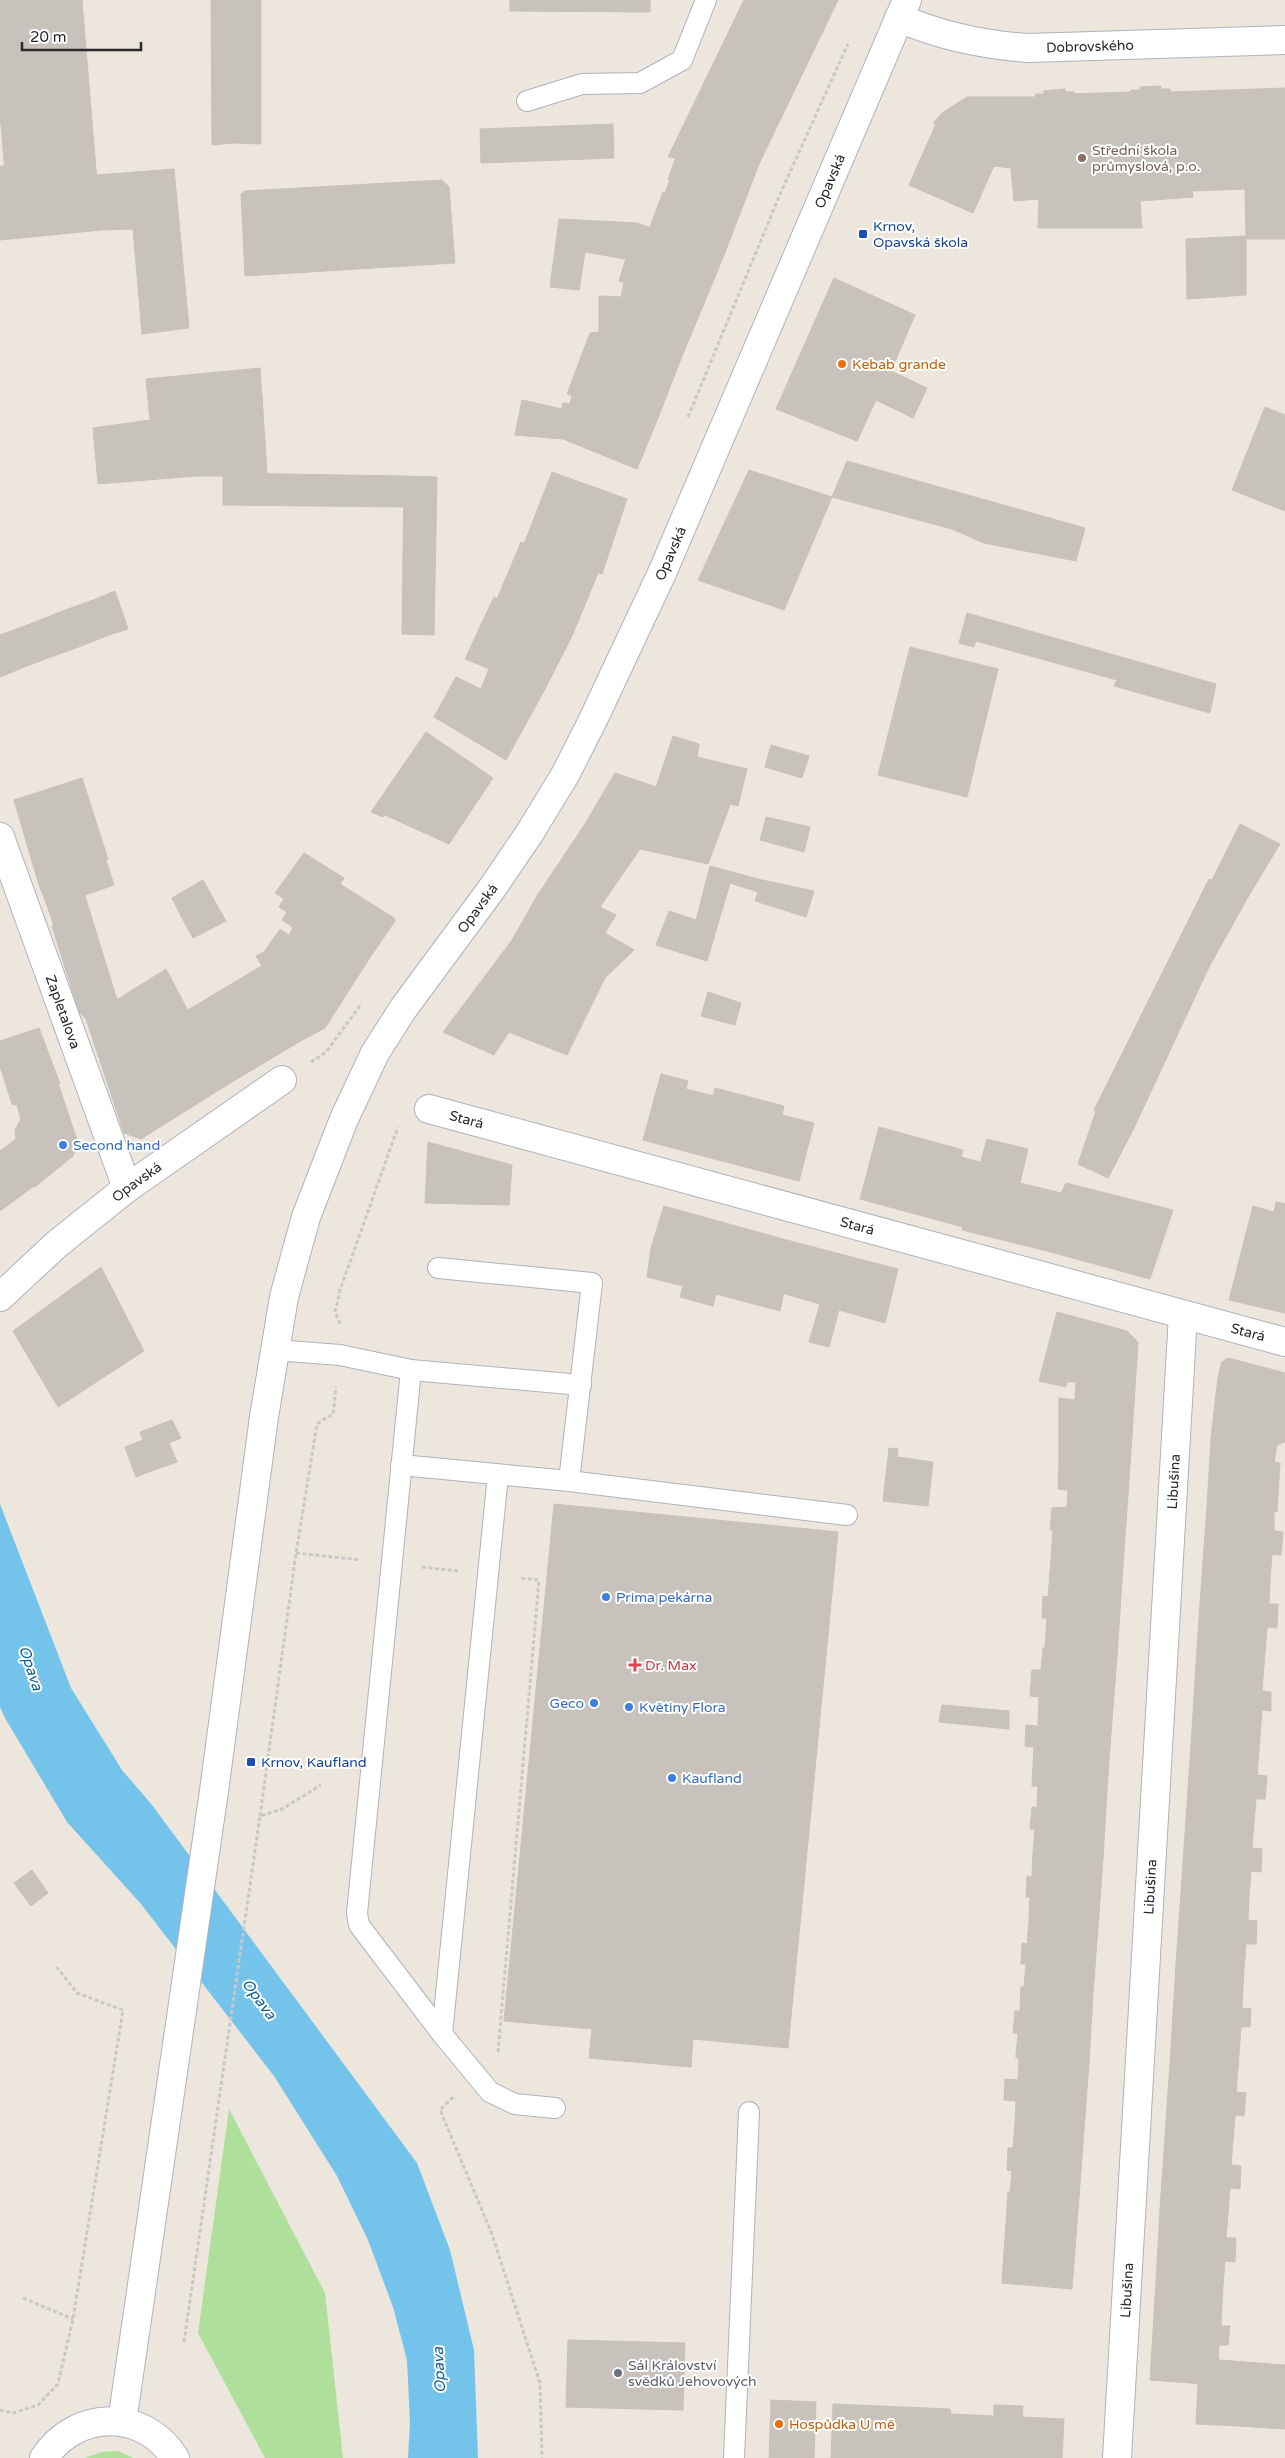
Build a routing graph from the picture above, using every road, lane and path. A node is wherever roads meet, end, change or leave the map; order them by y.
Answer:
1 (706, 0) edge
2 (903, 9) edge
3 (850, 39) dead end
4 (1285, 40) edge
5 (527, 101) dead end
6 (686, 421) dead end
7 (0, 837) edge
8 (367, 998) dead end
9 (326, 1052) dead end
10 (282, 1080) dead end
11 (429, 1109) dead end
12 (401, 1118) dead end
13 (127, 1188) junction
14 (438, 1268) dead end
15 (0, 1297) edge
16 (1183, 1315) junction
17 (1285, 1342) edge
18 (275, 1350) junction
19 (340, 1355) junction
20 (411, 1370) junction
21 (581, 1385) junction
22 (401, 1465) junction
23 (498, 1475) junction
24 (570, 1481) junction
25 (847, 1515) dead end
26 (296, 1553) junction
27 (391, 1564) junction
28 (488, 1574) junction
29 (321, 1785) dead end
30 (260, 1816) junction
31 (55, 1965) dead end
32 (442, 2034) junction
33 (475, 2074) junction
34 (554, 2108) dead end
35 (749, 2112) dead end
36 (23, 2298) dead end
37 (73, 2319) junction
38 (184, 2342) dead end
39 (0, 2410) edge
40 (122, 2422) junction
41 (44, 2458) edge
42 (175, 2458) edge
43 (542, 2458) edge
44 (734, 2458) edge
45 (1117, 2458) edge

1 - 5 lane
2 - 4 street, Dobrovského
2 - 18 street, Opavská
3 - 6 path
7 - 13 street, Zapletalova
8 - 9 path
10 - 13 street, Opavská
11 - 16 street, Stará
12 - 19 path
13 - 15 street, Opavská
14 - 21 lane
16 - 17 street, Stará
16 - 45 street, Libušina
18 - 19 lane
18 - 40 street, Opavská
19 - 20 lane
19 - 26 path
20 - 21 lane
20 - 22 lane
21 - 24 lane
22 - 23 lane
22 - 27 lane
23 - 24 lane
23 - 28 lane
24 - 25 lane
26 - 27 path
26 - 30 path
27 - 28 path
27 - 32 lane
28 - 32 lane
28 - 33 path
29 - 30 path
30 - 38 path
31 - 37 path
32 - 33 lane
33 - 34 lane
33 - 43 path
35 - 44 lane
36 - 37 path
37 - 39 path
40 - 41 street
40 - 42 street

